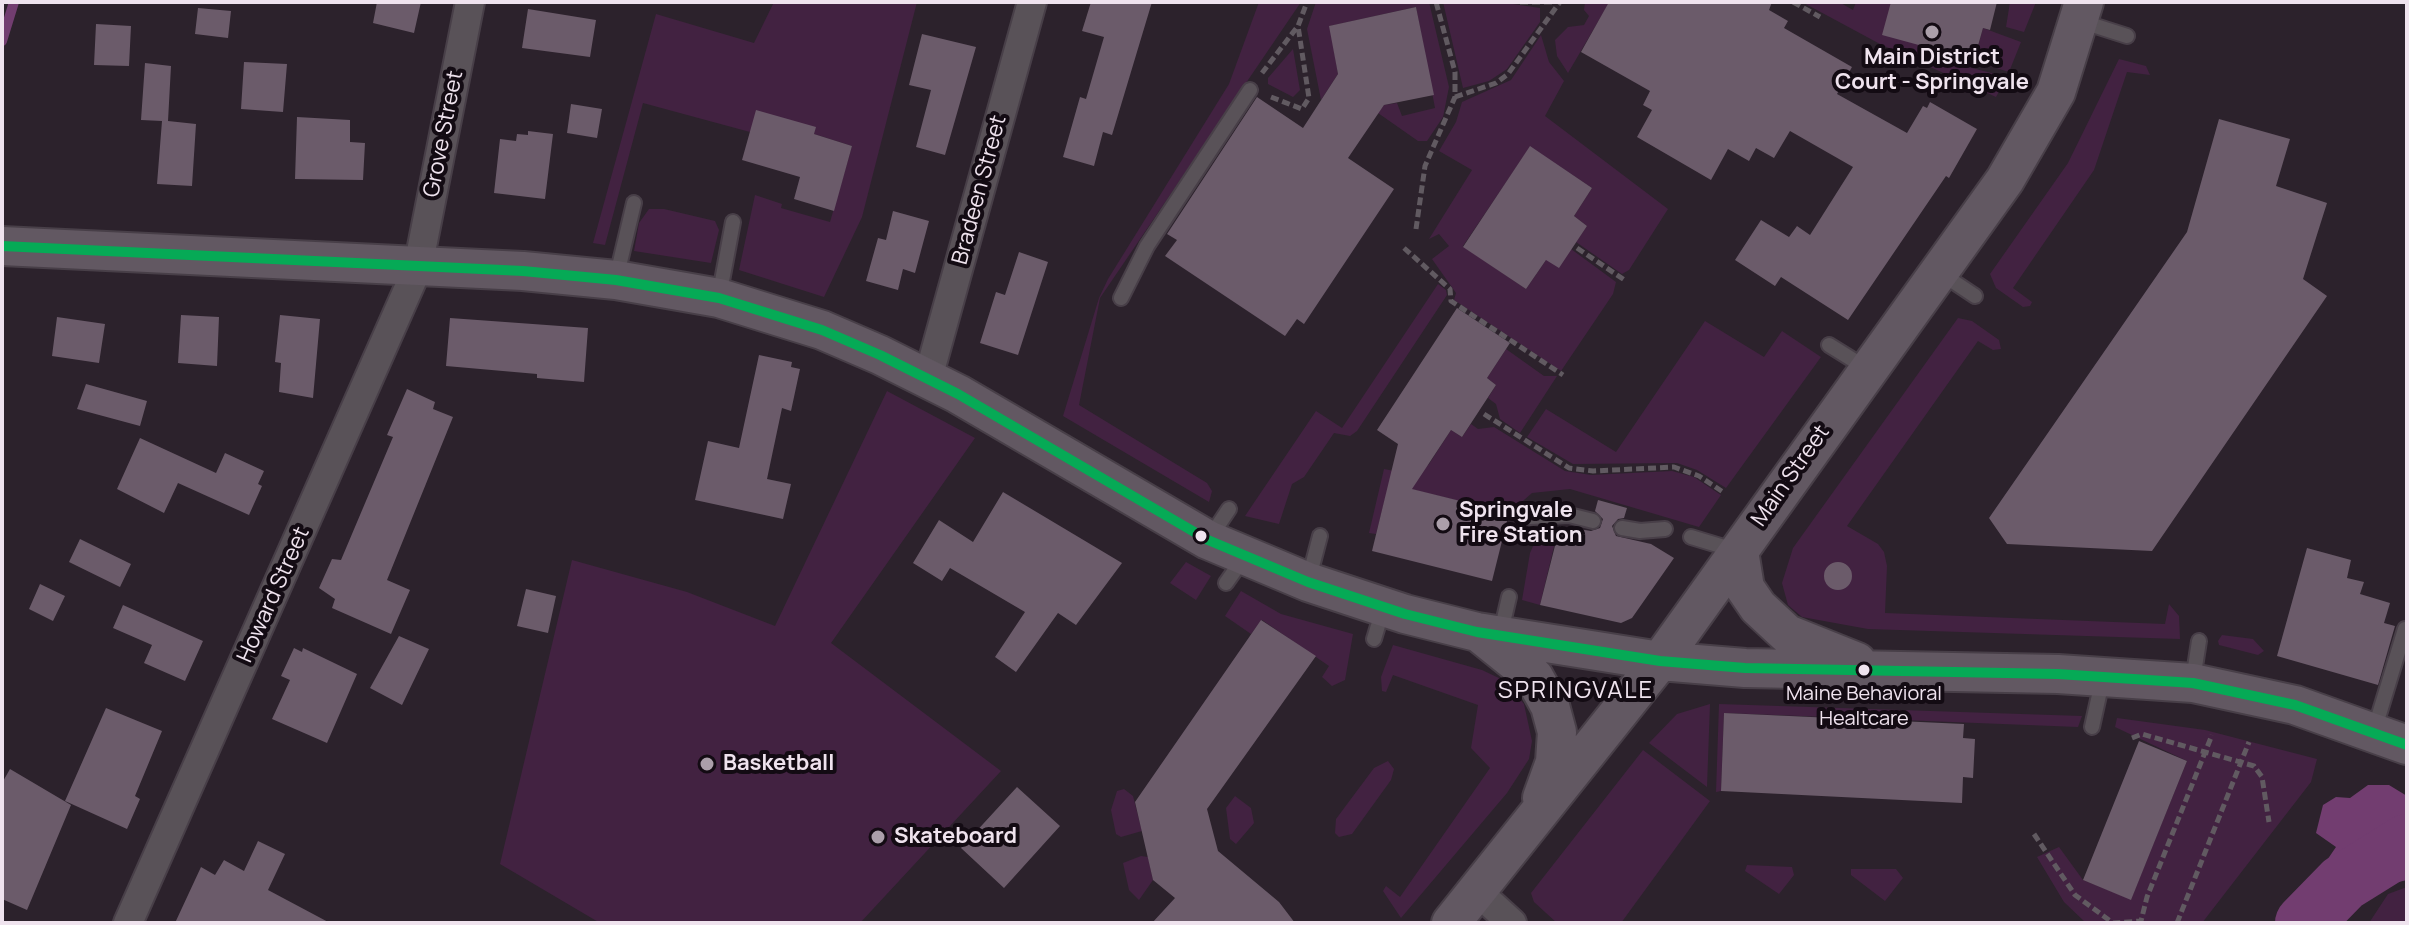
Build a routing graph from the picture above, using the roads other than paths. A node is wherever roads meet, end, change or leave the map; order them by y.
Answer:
1 (470, 2) edge
2 (1032, 2) edge
3 (2082, 12) edge
4 (2127, 36) dead end
5 (1250, 90) road end
6 (634, 203) dead end
7 (733, 222) dead end
8 (2, 246) edge
9 (418, 267) junction
10 (1939, 272) junction
11 (616, 280) junction
12 (1975, 296) dead end
13 (719, 298) junction
14 (1121, 298) dead end
15 (1829, 345) dead end
16 (1866, 368) junction
17 (928, 378) junction
18 (1530, 517) dead end
19 (1593, 521) dead end
20 (1622, 528) dead end
21 (1665, 529) dead end
22 (1320, 536) dead end
23 (1691, 537) dead end
24 (1739, 551) junction
25 (1308, 582) junction
26 (1509, 597) dead end
27 (2405, 629) dead end
28 (1489, 634) junction
29 (2199, 641) dead end
30 (1660, 661) junction
31 (1879, 670) junction
32 (2103, 677) junction
33 (2193, 683) junction
34 (2092, 727) dead end
35 (2390, 738) edge
36 (1531, 825) junction
37 (1478, 892) junction
38 (128, 923) edge
39 (1451, 923) edge
40 (1512, 923) edge

1 - 9 street, Grove Street
2 - 17 street, Bradeen Street
3 - 4 lane
3 - 10 main road, Main Street
5 - 14 lane
6 - 11 lane
7 - 13 lane
8 - 9 main road
9 - 11 main road
9 - 38 street, Howard Street
10 - 12 lane
10 - 16 main road, Main Street
11 - 13 main road
13 - 17 main road
15 - 16 lane
16 - 24 main road, Main Street
17 - 25 main road
18 - 19 lane
20 - 21 lane
22 - 25 lane
23 - 24 lane
24 - 30 main road, Main Street
24 - 31 main road
25 - 28 main road
26 - 28 lane
27 - 35 lane
28 - 30 main road
28 - 36 main road
29 - 33 lane
30 - 31 main road
30 - 36 main road, Main Street
31 - 32 main road
32 - 33 main road
32 - 34 lane
33 - 35 main road
36 - 37 main road, Main Street
37 - 39 main road, Main Street
37 - 40 street

